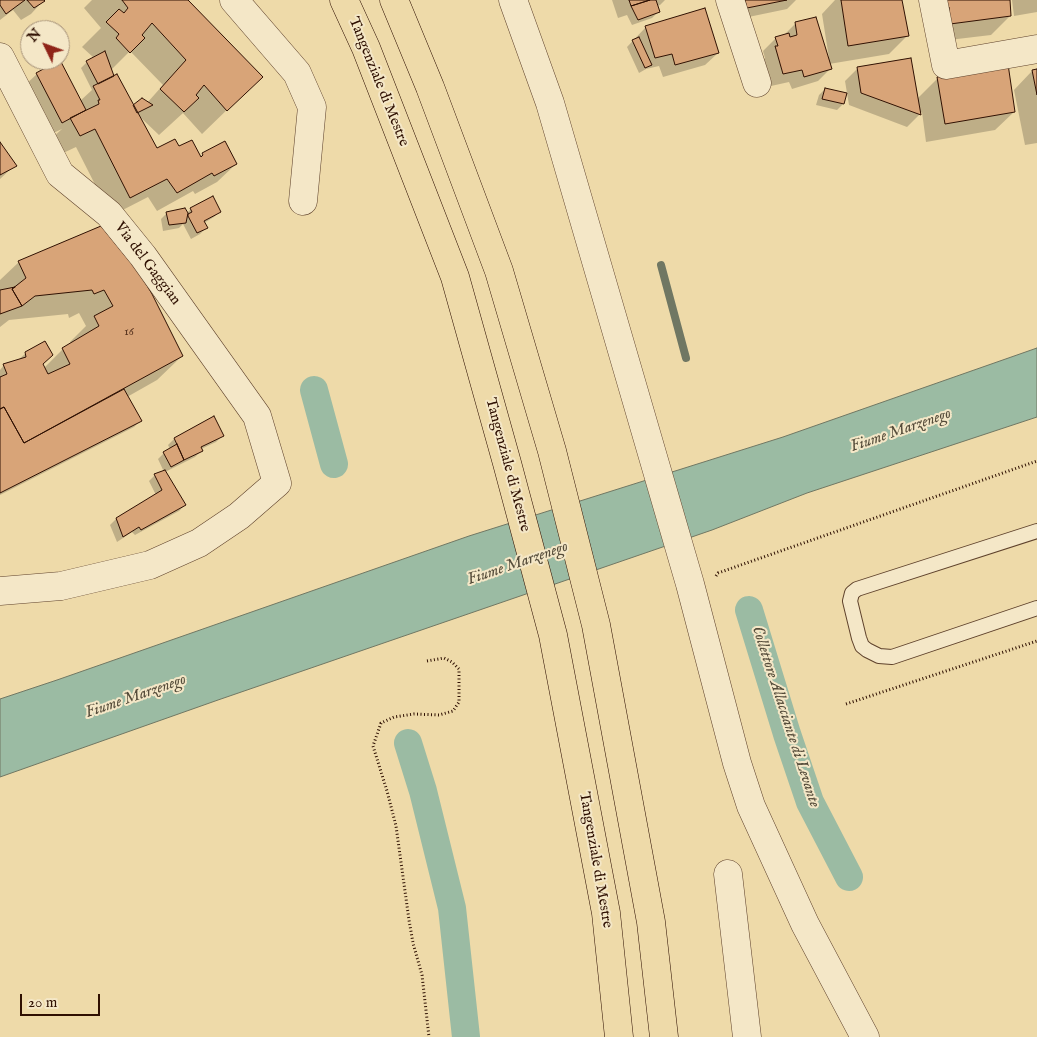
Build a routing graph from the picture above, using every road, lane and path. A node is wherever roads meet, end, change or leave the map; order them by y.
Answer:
1 (234, 0) edge
2 (344, 0) edge
3 (394, 0) edge
4 (513, 0) edge
5 (730, 0) edge
6 (933, 0) edge
7 (1037, 49) edge
8 (0, 57) edge
9 (757, 82) dead end
10 (303, 201) dead end
11 (1037, 461) edge
12 (1037, 531) edge
13 (0, 591) edge
14 (1037, 608) edge
15 (698, 616) junction
16 (1037, 641) edge
17 (427, 661) dead end
18 (846, 704) dead end
19 (728, 874) dead end
20 (429, 1037) edge
21 (619, 1037) edge
22 (664, 1037) edge
23 (747, 1037) edge
24 (865, 1037) edge

1 - 10 street
2 - 21 highway, Tangenziale di Mestre
3 - 22 highway
4 - 15 street
5 - 9 street
6 - 7 street
8 - 13 street, Via del Gaggian
11 - 15 path
12 - 14 lane
15 - 24 street
16 - 18 path
17 - 20 path
19 - 23 street

